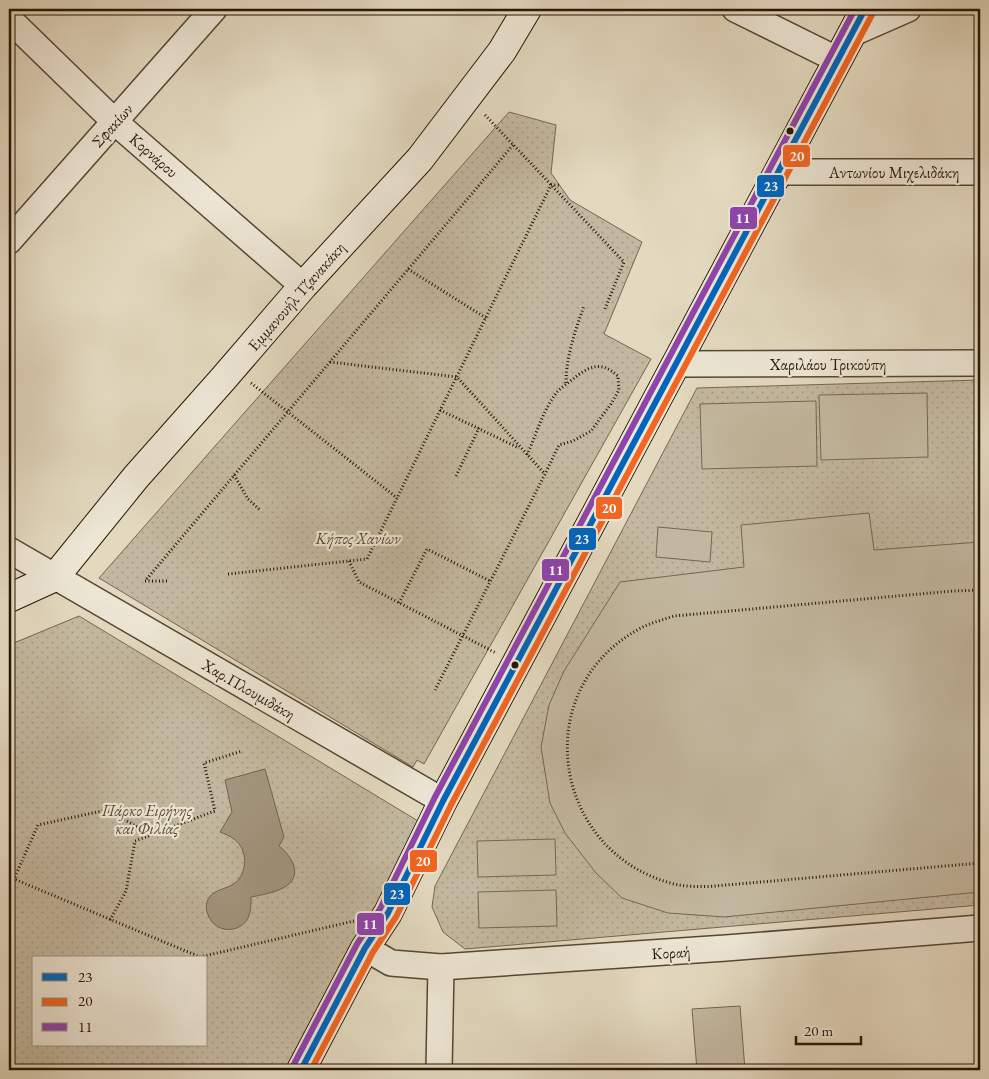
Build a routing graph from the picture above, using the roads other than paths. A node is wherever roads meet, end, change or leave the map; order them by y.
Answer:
1 (214, 9) edge
2 (527, 9) edge
3 (735, 9) edge
4 (865, 9) edge
5 (908, 9) edge
6 (9, 20) edge
7 (851, 34) junction
8 (838, 60) junction
9 (115, 122) junction
10 (778, 172) junction
11 (980, 172) edge
12 (9, 241) edge
13 (303, 286) junction
14 (980, 363) edge
15 (676, 364) junction
16 (9, 550) edge
17 (55, 577) junction
18 (9, 598) edge
19 (443, 801) junction
20 (980, 928) edge
21 (366, 948) junction
22 (441, 967) junction
23 (301, 1070) edge
24 (439, 1070) edge

1 - 9 street, Σφακίων
2 - 13 main road, Εμμανουήλ Τζανακάκη
3 - 8 street
4 - 7 main road
5 - 7 street
6 - 9 street, Κορνάρου
7 - 8 main road
8 - 10 main road
9 - 12 street, Σφακίων
9 - 13 street, Κορνάρου
10 - 11 street, Αντωνίου Μιχελιδάκη
10 - 15 main road
13 - 17 main road, Εμμανουήλ Τζανακάκη
14 - 15 street, Χαριλάου Τρικούπη
15 - 19 main road
16 - 17 street, Χαρ.Πλουμιδάκη
17 - 18 main road
17 - 19 street, Χαρ.Πλουμιδάκη
19 - 21 main road
20 - 22 street, Κοραή
21 - 22 street, Κοραή
21 - 23 main road
22 - 24 street

